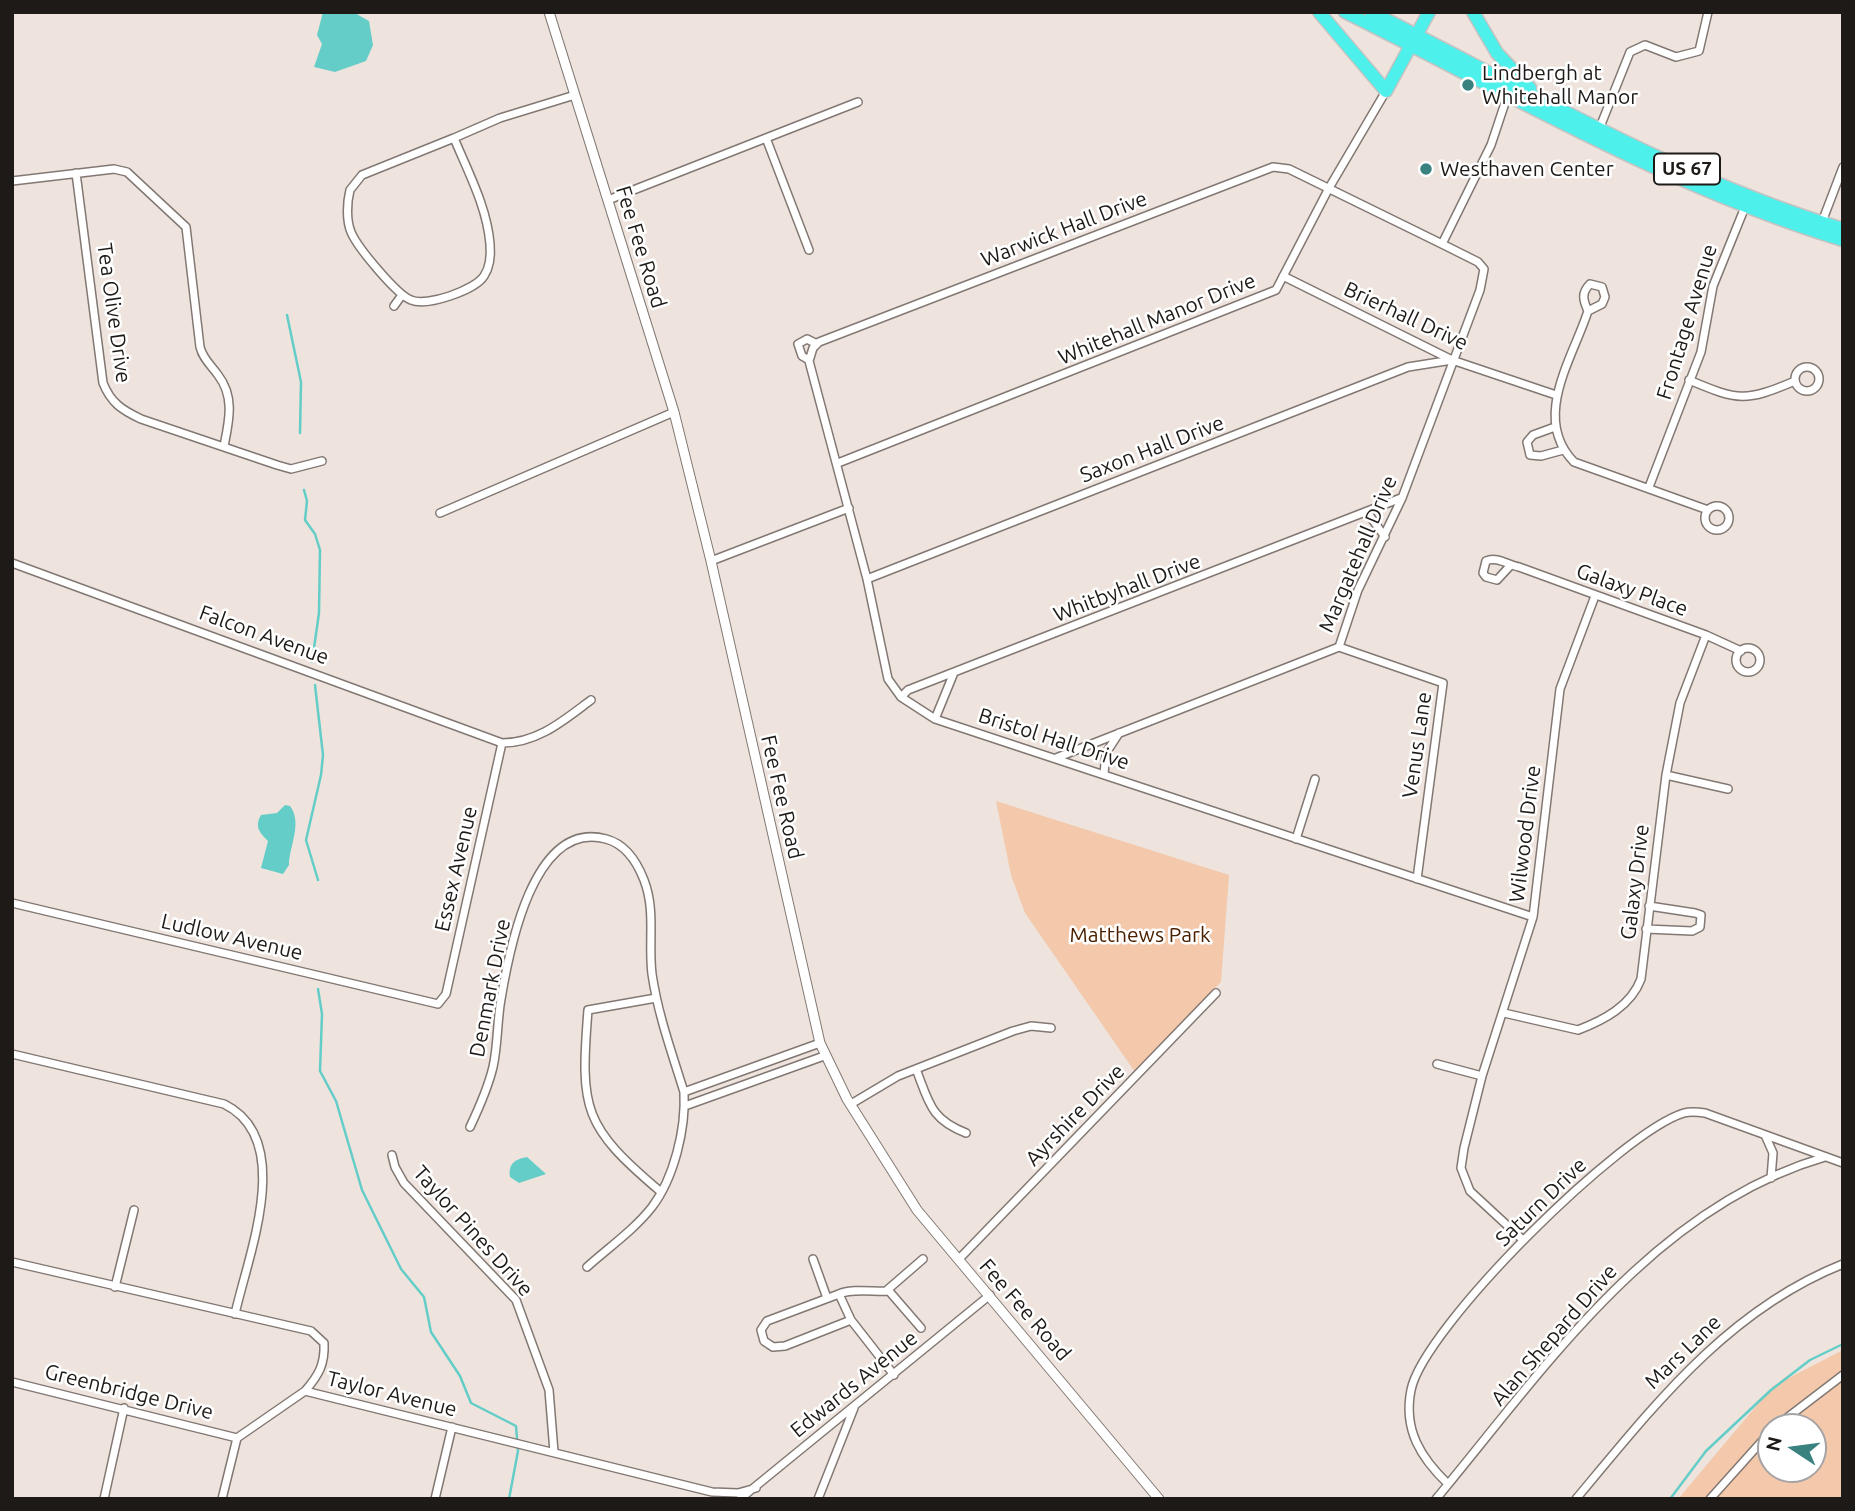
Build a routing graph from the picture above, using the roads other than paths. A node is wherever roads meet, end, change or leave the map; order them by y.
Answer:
1 (549, 12) edge
2 (1319, 12) edge
3 (1345, 12) edge
4 (1429, 12) edge
5 (1473, 12) edge
6 (1708, 12) edge
7 (1376, 13) edge
8 (1414, 40) junction
9 (1386, 91) junction
10 (1508, 94) junction
11 (575, 95) junction
12 (1537, 96) junction
13 (858, 102) dead end
14 (1600, 127) junction
15 (454, 138) junction
16 (766, 138) junction
17 (1843, 167) edge
18 (76, 173) junction
19 (12, 181) edge
20 (1329, 188) junction
21 (608, 200) junction
22 (1745, 207) junction
23 (1822, 222) junction
24 (1843, 229) edge
25 (1843, 240) edge
26 (1442, 244) junction
27 (809, 250) dead end
28 (1484, 269) joint
29 (1283, 276) junction
30 (402, 295) junction
31 (394, 306) dead end
32 (1588, 311) dead end
33 (815, 346) junction
34 (810, 360) junction
35 (1452, 360) junction
36 (1689, 380) junction
37 (1795, 381) dead end
38 (1556, 395) junction
39 (674, 412) junction
40 (1555, 427) junction
41 (224, 446) junction
42 (1563, 450) junction
43 (322, 461) dead end
44 (838, 463) junction
45 (1649, 487) junction
46 (1402, 498) junction
47 (849, 508) junction
48 (1708, 510) dead end
49 (1367, 512) junction
50 (440, 513) dead end
51 (1385, 537) junction
52 (711, 561) junction
53 (12, 563) edge
54 (1509, 567) dead end
55 (867, 579) junction
56 (1595, 596) junction
57 (1706, 635) junction
58 (1339, 647) junction
59 (1741, 651) dead end
60 (953, 675) junction
61 (901, 697) junction
62 (591, 700) dead end
63 (935, 719) junction
64 (1119, 733) junction
65 (502, 743) junction
66 (1056, 758) junction
67 (1104, 774) junction
68 (1666, 775) junction
69 (1315, 779) dead end
70 (1728, 789) dead end
71 (1296, 839) junction
72 (1417, 879) junction
73 (12, 904) edge
74 (1649, 906) junction
75 (1533, 917) junction
76 (1646, 929) junction
77 (1216, 993) dead end
78 (656, 998) junction
79 (443, 1001) joint
80 (1504, 1013) junction
81 (1051, 1028) dead end
82 (820, 1042) junction
83 (12, 1054) edge
84 (824, 1056) junction
85 (1437, 1064) dead end
86 (916, 1069) junction
87 (1482, 1076) junction
88 (684, 1092) junction
89 (851, 1104) junction
90 (685, 1106) junction
91 (470, 1127) dead end
92 (966, 1133) dead end
93 (1765, 1135) junction
94 (392, 1155) dead end
95 (1825, 1157) junction
96 (1843, 1163) edge
97 (1771, 1178) junction
98 (661, 1192) junction
99 (134, 1210) dead end
100 (1523, 1240) junction
101 (813, 1259) dead end
102 (923, 1259) dead end
103 (958, 1259) junction
104 (12, 1262) edge
105 (1843, 1264) edge
106 (587, 1267) dead end
107 (115, 1287) junction
108 (886, 1291) junction
109 (839, 1294) junction
110 (990, 1295) junction
111 (827, 1298) junction
112 (235, 1314) junction
113 (851, 1320) junction
114 (921, 1328) dead end
115 (894, 1375) junction
116 (1843, 1375) edge
117 (12, 1382) edge
118 (306, 1391) junction
119 (855, 1407) junction
120 (124, 1408) junction
121 (1793, 1413) edge
122 (452, 1427) junction
123 (237, 1438) junction
124 (1757, 1447) edge
125 (554, 1452) junction
126 (1448, 1484) junction
127 (756, 1488) junction
128 (103, 1499) edge
129 (222, 1499) edge
130 (435, 1499) edge
131 (740, 1499) edge
132 (818, 1499) edge
133 (1159, 1499) edge
134 (1436, 1499) edge
135 (1576, 1499) edge
136 (1710, 1499) edge

1 - 11 street, Fee Fee Road
2 - 9 highway
3 - 8 highway, US 67
4 - 8 highway
5 - 12 highway
6 - 14 street
7 - 8 highway, US 67
8 - 9 highway
8 - 10 highway, US 67
8 - 12 highway, US 67
9 - 20 street, Whitehall Manor Drive
10 - 22 highway, US 67
10 - 26 street
11 - 15 street
11 - 21 street, Fee Fee Road
12 - 14 highway, US 67
13 - 16 street
14 - 23 highway, US 67
15 - 30 street
15 - 30 street
16 - 21 street
16 - 27 street
17 - 23 street
18 - 19 street
18 - 41 street, Tea Olive Drive
18 - 41 street
20 - 26 street, Warwick Hall Drive
20 - 29 street, Whitehall Manor Drive
20 - 33 street, Warwick Hall Drive
21 - 39 street, Fee Fee Road
22 - 25 highway, US 67
22 - 36 street, Frontage Avenue
23 - 24 highway, US 67
26 - 28 street, Warwick Hall Drive
28 - 35 street, Margatehall Drive
29 - 35 street, Brierhall Drive
29 - 44 street, Whitehall Manor Drive
30 - 31 street
32 - 38 street
33 - 34 street, Bristol Hall Drive
33 - 34 street, Bristol Hall Drive
34 - 44 street, Bristol Hall Drive
35 - 38 street, Brierhall Drive
35 - 46 street, Margatehall Drive
35 - 55 street, Saxon Hall Drive
36 - 37 street
36 - 45 street, Frontage Avenue
38 - 40 street
39 - 50 street
39 - 52 street, Fee Fee Road
40 - 42 street
40 - 42 street
41 - 43 street, Tea Olive Drive
42 - 45 street
44 - 47 street, Bristol Hall Drive
45 - 48 street
46 - 49 street, Whitbyhall Drive
46 - 51 street, Margatehall Drive
47 - 52 street
47 - 55 street, Bristol Hall Drive
49 - 51 street
49 - 60 street, Whitbyhall Drive
51 - 58 street, Margatehall Drive
52 - 82 street, Fee Fee Road
53 - 65 street, Falcon Avenue
54 - 56 street, Galaxy Place
55 - 61 street, Bristol Hall Drive
56 - 57 street, Galaxy Place
56 - 75 street, Wilwood Drive
57 - 59 street, Galaxy Place
57 - 68 street, Galaxy Drive
58 - 64 street, Margatehall Drive
58 - 72 street, Venus Lane
60 - 61 street, Whitbyhall Drive
60 - 63 street
61 - 63 street, Bristol Hall Drive
62 - 65 street
63 - 66 street, Bristol Hall Drive
64 - 66 street, Margatehall Drive
64 - 67 street
65 - 79 street, Essex Avenue
66 - 67 street, Bristol Hall Drive
67 - 71 street, Bristol Hall Drive
68 - 70 street
68 - 74 street, Galaxy Drive
69 - 71 street
71 - 72 street, Bristol Hall Drive
72 - 75 street, Bristol Hall Drive
73 - 79 street, Ludlow Avenue
74 - 76 street, Galaxy Drive
74 - 76 street
75 - 80 street, Wilwood Drive
76 - 80 street, Galaxy Drive
77 - 103 street, Ayrshire Drive
78 - 88 street
78 - 91 street, Denmark Drive
78 - 98 street
80 - 87 street, Wilwood Drive
81 - 86 street
82 - 84 street, Fee Fee Road
82 - 88 street
83 - 112 street
84 - 89 street, Fee Fee Road
84 - 90 street
85 - 87 street
86 - 89 street
86 - 92 street
87 - 100 street, Wilwood Drive
88 - 90 street
89 - 103 street, Fee Fee Road
90 - 98 street
93 - 95 street, Saturn Drive
93 - 97 street
93 - 100 street, Saturn Drive
94 - 125 street, Taylor Pines Drive
95 - 96 street, Saturn Drive
95 - 97 street, Alan Shepard Drive
97 - 126 street, Alan Shepard Drive
98 - 106 street
99 - 107 street
100 - 126 street, Saturn Drive
101 - 111 street
102 - 108 street
103 - 110 street, Fee Fee Road
104 - 107 street, Taylor Avenue
105 - 135 street, Mars Lane
107 - 112 street, Taylor Avenue
108 - 109 street
108 - 114 street
109 - 111 street
109 - 113 street
110 - 115 street, Edwards Avenue
110 - 133 street, Fee Fee Road
111 - 113 street
112 - 118 street, Taylor Avenue
113 - 115 street
115 - 119 street, Edwards Avenue
116 - 121 street
117 - 120 street, Greenbridge Drive
118 - 122 street, Taylor Avenue
118 - 123 street
119 - 127 street, Edwards Avenue
119 - 132 street
120 - 123 street, Greenbridge Drive
120 - 128 street
122 - 125 street, Taylor Avenue
122 - 130 street
123 - 129 street
124 - 136 street
125 - 127 street, Taylor Avenue
126 - 134 street, Alan Shepard Drive
127 - 131 street, Edwards Avenue

